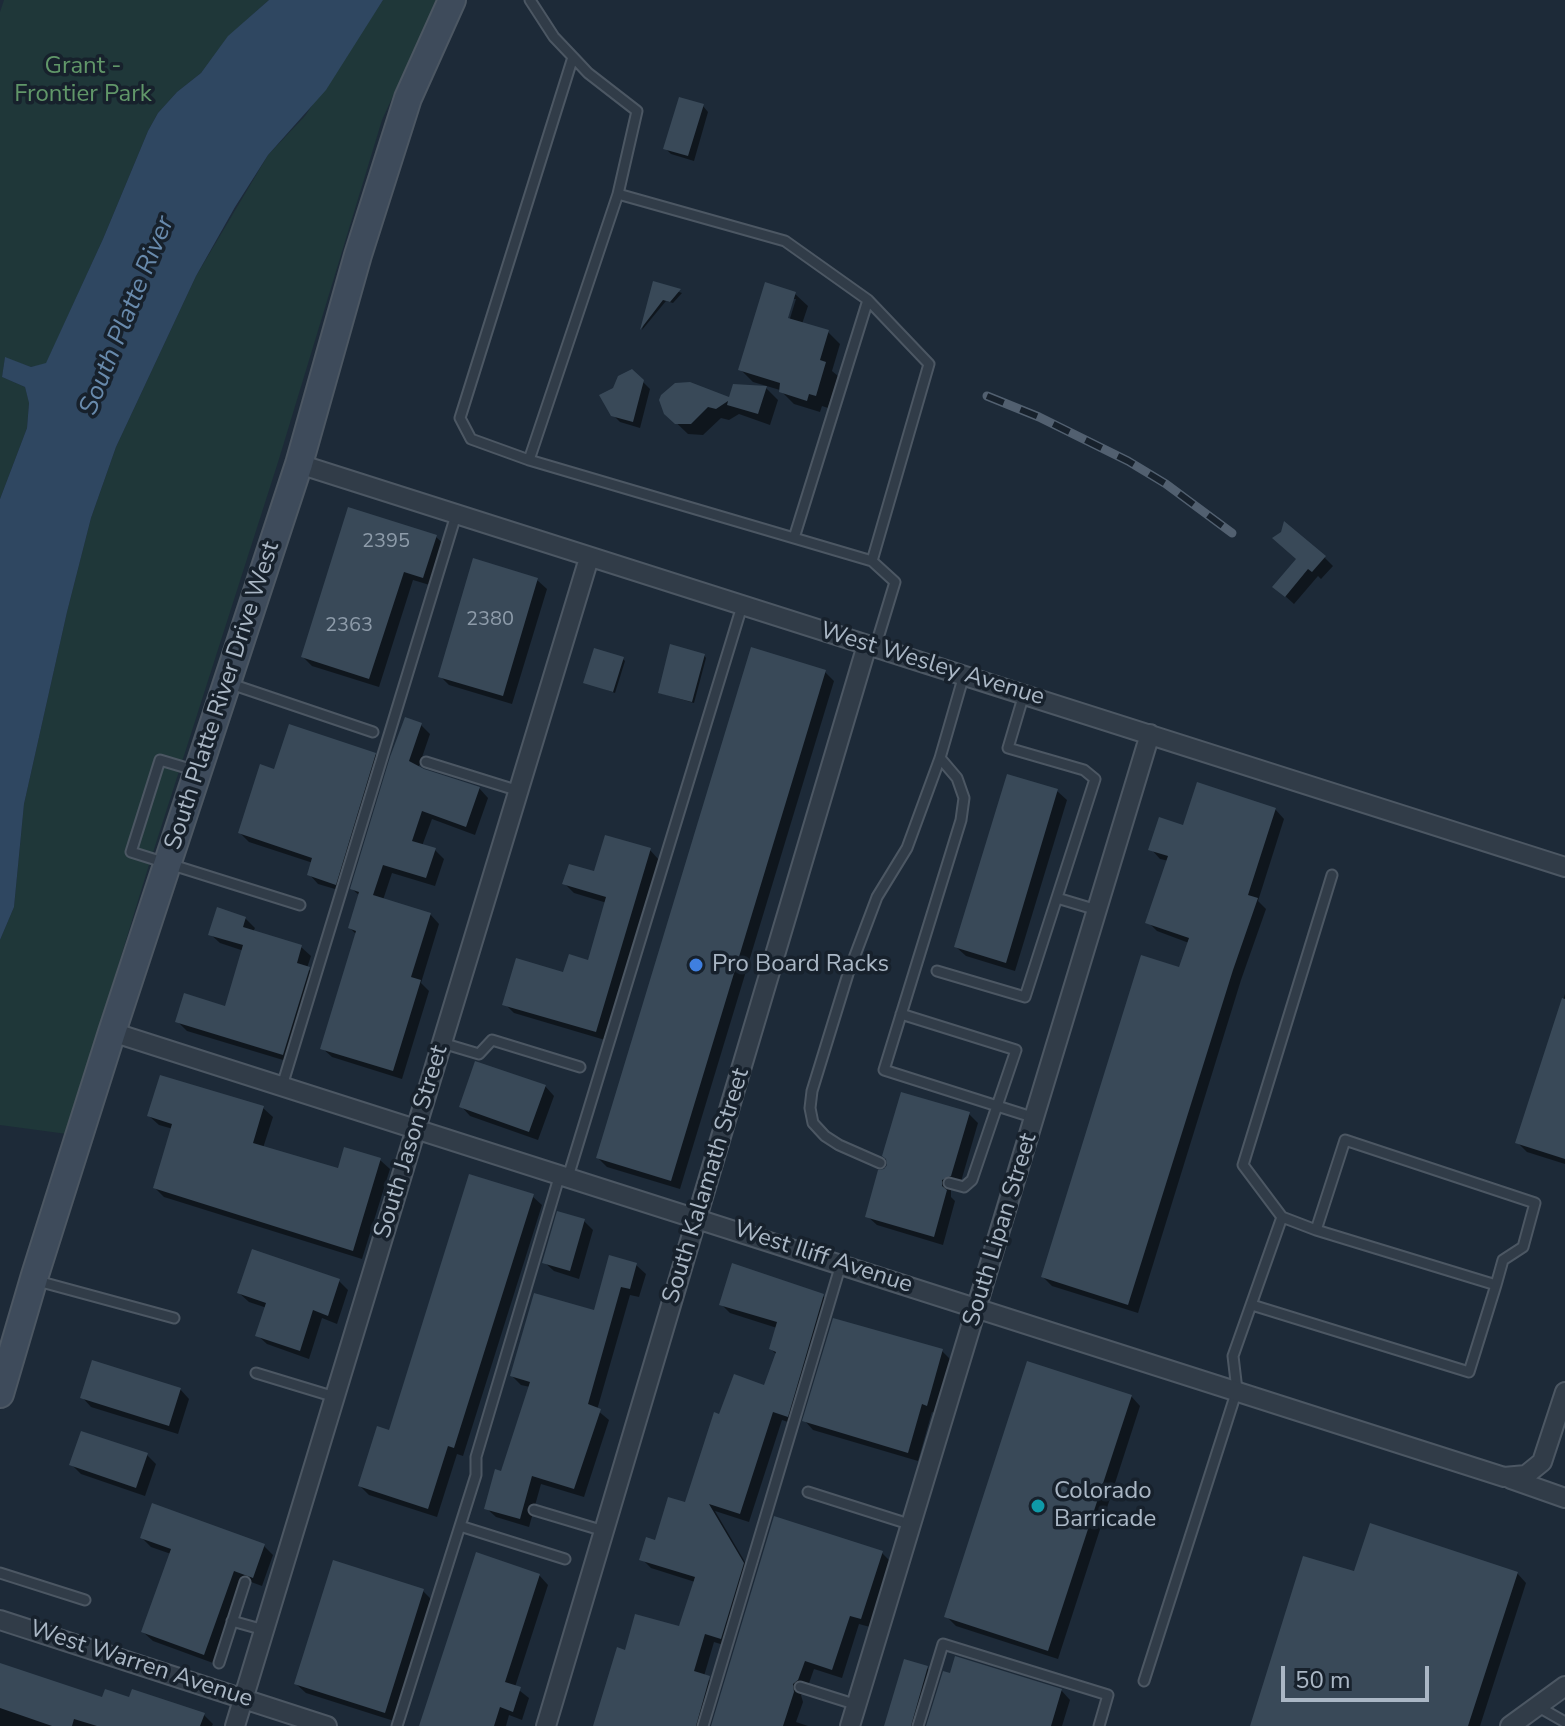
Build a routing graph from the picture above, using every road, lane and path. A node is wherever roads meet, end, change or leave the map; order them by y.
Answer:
1 (452, 0) edge
2 (530, 0) edge
3 (573, 57) junction
4 (618, 194) junction
5 (868, 300) junction
6 (529, 460) junction
7 (299, 464) junction
8 (456, 515) junction
9 (794, 538) junction
10 (589, 558) junction
11 (872, 561) junction
12 (742, 606) junction
13 (871, 646) junction
14 (964, 675) junction
15 (227, 683) junction
16 (1024, 694) junction
17 (373, 732) dead end
18 (1150, 734) junction
19 (940, 758) junction
20 (426, 762) dead end
21 (198, 771) junction
22 (519, 791) junction
23 (167, 864) junction
24 (1565, 867) edge
25 (1332, 875) dead end
26 (1057, 898) junction
27 (300, 905) dead end
28 (1097, 910) junction
29 (937, 971) dead end
30 (901, 1014) junction
31 (112, 1032) junction
32 (442, 1043) junction
33 (580, 1067) dead end
34 (282, 1086) junction
35 (999, 1106) junction
36 (1035, 1118) junction
37 (416, 1128) junction
38 (880, 1163) dead end
39 (564, 1176) junction
40 (949, 1183) dead end
41 (1282, 1217) junction
42 (697, 1218) junction
43 (1316, 1230) junction
44 (841, 1264) junction
45 (33, 1280) junction
46 (1496, 1285) junction
47 (1252, 1305) junction
48 (978, 1308) junction
49 (174, 1318) dead end
50 (256, 1373) dead end
51 (1237, 1390) junction
52 (1565, 1392) edge
53 (0, 1394) edge
54 (335, 1397) junction
55 (1504, 1477) junction
56 (808, 1492) dead end
57 (1565, 1498) edge
58 (534, 1510) dead end
59 (912, 1525) junction
60 (460, 1526) junction
61 (604, 1531) junction
62 (565, 1559) dead end
63 (0, 1573) edge
64 (245, 1582) dead end
65 (85, 1600) dead end
66 (0, 1620) edge
67 (232, 1621) junction
68 (264, 1630) junction
69 (219, 1663) dead end
70 (1144, 1681) dead end
71 (1565, 1686) edge
72 (800, 1687) dead end
73 (243, 1699) junction
74 (857, 1705) junction
75 (1537, 1706) junction
76 (1565, 1722) edge
77 (235, 1726) edge
78 (327, 1726) edge
79 (397, 1726) edge
80 (546, 1726) edge
81 (703, 1726) edge
82 (850, 1726) edge
83 (918, 1726) edge
84 (1099, 1726) edge
85 (1510, 1726) edge

1 - 7 street, South Platte River Drive West
2 - 3 lane
3 - 4 lane
3 - 6 lane
4 - 5 lane
4 - 6 lane
5 - 9 lane
5 - 11 lane
6 - 9 lane
7 - 8 street, West Wesley Avenue
7 - 15 street, South Platte River Drive West
8 - 10 street, West Wesley Avenue
8 - 34 lane
9 - 11 lane
10 - 12 street, West Wesley Avenue
10 - 22 street, South Jason Street
11 - 13 lane
12 - 13 street, West Wesley Avenue
12 - 39 lane
13 - 14 street, West Wesley Avenue
13 - 42 street, South Kalamath Street
14 - 16 street, West Wesley Avenue
14 - 19 lane
15 - 17 lane
15 - 21 street, South Platte River Drive West
16 - 18 street, West Wesley Avenue
16 - 26 lane
18 - 24 street, West Wesley Avenue
18 - 28 street, South Lipan Street
19 - 30 lane
19 - 38 lane
20 - 22 lane
21 - 23 street, South Platte River Drive West
21 - 23 lane
22 - 32 street, South Jason Street
23 - 27 lane
23 - 31 street, South Platte River Drive West
25 - 41 lane
26 - 28 lane
26 - 29 lane
28 - 36 street, South Lipan Street
30 - 35 lane
30 - 35 lane
31 - 34 street, West Iliff Avenue
31 - 45 street, South Platte River Drive West
32 - 33 lane
32 - 37 street, South Jason Street
34 - 37 street, West Iliff Avenue
35 - 36 lane
35 - 40 lane
36 - 48 street, South Lipan Street
37 - 39 street, West Iliff Avenue
37 - 54 street, South Jason Street
39 - 42 street, West Iliff Avenue
39 - 60 lane
41 - 43 lane
41 - 47 lane
42 - 44 street, West Iliff Avenue
42 - 61 street, South Kalamath Street
43 - 46 lane
43 - 46 lane
44 - 48 street, West Iliff Avenue
44 - 81 lane
45 - 49 lane
45 - 53 street, South Platte River Drive West
46 - 47 lane
47 - 51 lane
48 - 51 street, West Iliff Avenue
48 - 59 street, South Lipan Street
50 - 54 lane
51 - 55 street, West Iliff Avenue
51 - 70 lane
52 - 55 street
54 - 68 street, South Jason Street
55 - 57 street, West Iliff Avenue
56 - 59 lane
58 - 61 lane
59 - 74 street, South Lipan Street
60 - 62 lane
60 - 79 lane
61 - 80 street, South Kalamath Street
63 - 65 lane
64 - 67 lane
66 - 73 street, West Warren Avenue
67 - 68 lane
67 - 69 lane
68 - 73 street, South Jason Street
71 - 75 street
72 - 74 lane
73 - 77 street, South Jason Street
73 - 78 street, West Warren Avenue
74 - 82 street, South Lipan Street
75 - 76 lane
75 - 85 street
83 - 84 lane

